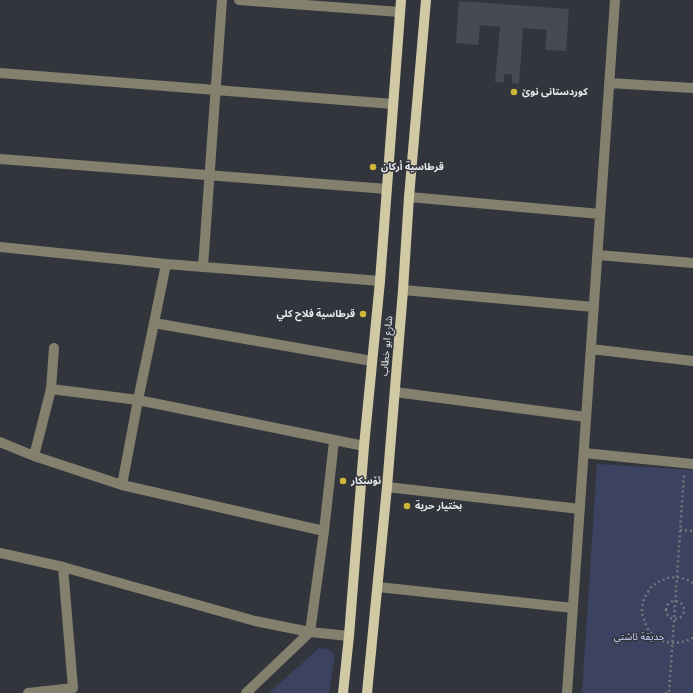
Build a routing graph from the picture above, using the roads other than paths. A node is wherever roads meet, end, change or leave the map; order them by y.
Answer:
1 (222, 0) edge
2 (238, 0) edge
3 (401, 0) edge
4 (426, 0) edge
5 (615, 0) edge
6 (400, 12) junction
7 (0, 73) edge
8 (609, 83) junction
9 (693, 88) edge
10 (216, 90) junction
11 (393, 104) junction
12 (0, 159) edge
13 (209, 176) junction
14 (386, 190) junction
15 (409, 197) junction
16 (600, 214) junction
17 (0, 247) edge
18 (598, 255) junction
19 (693, 263) edge
20 (166, 264) junction
21 (203, 267) junction
22 (380, 281) junction
23 (404, 290) junction
24 (594, 307) junction
25 (154, 323) junction
26 (54, 348) dead end
27 (591, 349) junction
28 (372, 361) junction
29 (693, 361) edge
30 (51, 389) junction
31 (395, 392) junction
32 (138, 400) junction
33 (586, 417) junction
34 (334, 441) junction
35 (0, 442) edge
36 (364, 446) junction
37 (584, 453) junction
38 (34, 456) junction
39 (689, 464) edge
40 (122, 485) junction
41 (387, 487) junction
42 (580, 509) junction
43 (324, 532) junction
44 (0, 553) edge
45 (63, 567) junction
46 (378, 587) junction
47 (573, 608) junction
48 (310, 632) junction
49 (349, 636) junction
50 (28, 693) edge
51 (246, 693) edge
52 (343, 693) edge
53 (367, 693) edge
54 (567, 693) edge

1 - 10 street
2 - 6 street
3 - 6 main road, شارع ابو خطاب
4 - 15 main road, شارع ابو خطاب
5 - 8 street
6 - 11 main road, شارع ابو خطاب
7 - 10 street
8 - 9 street
8 - 16 street
10 - 11 street
10 - 13 street
11 - 14 main road, شارع ابو خطاب
12 - 13 street
13 - 14 street
13 - 21 street
14 - 22 main road, شارع ابو خطاب
15 - 16 street
15 - 23 main road, شارع ابو خطاب
16 - 18 street
17 - 20 street
18 - 19 street
18 - 24 street
20 - 21 street
20 - 25 street
21 - 22 street
22 - 28 main road, شارع ابو خطاب
23 - 24 street
23 - 31 main road, شارع ابو خطاب
24 - 27 street
25 - 28 street
25 - 32 street
26 - 30 street
27 - 29 street
27 - 33 street
28 - 36 main road, شارع ابو خطاب
30 - 32 street
30 - 38 street
31 - 33 street
31 - 41 main road, شارع ابو خطاب
32 - 34 street
32 - 40 street
33 - 37 street
34 - 36 street
34 - 43 street
35 - 38 street
36 - 49 main road, شارع ابو خطاب
37 - 39 street
37 - 42 street
38 - 40 street
40 - 43 street
41 - 42 street
41 - 46 main road, شارع ابو خطاب
42 - 47 street
43 - 48 street
44 - 45 street
45 - 48 street
45 - 50 street
46 - 47 street
46 - 53 main road, شارع ابو خطاب
47 - 54 street
48 - 49 street
48 - 51 street
49 - 52 main road, شارع ابو خطاب

